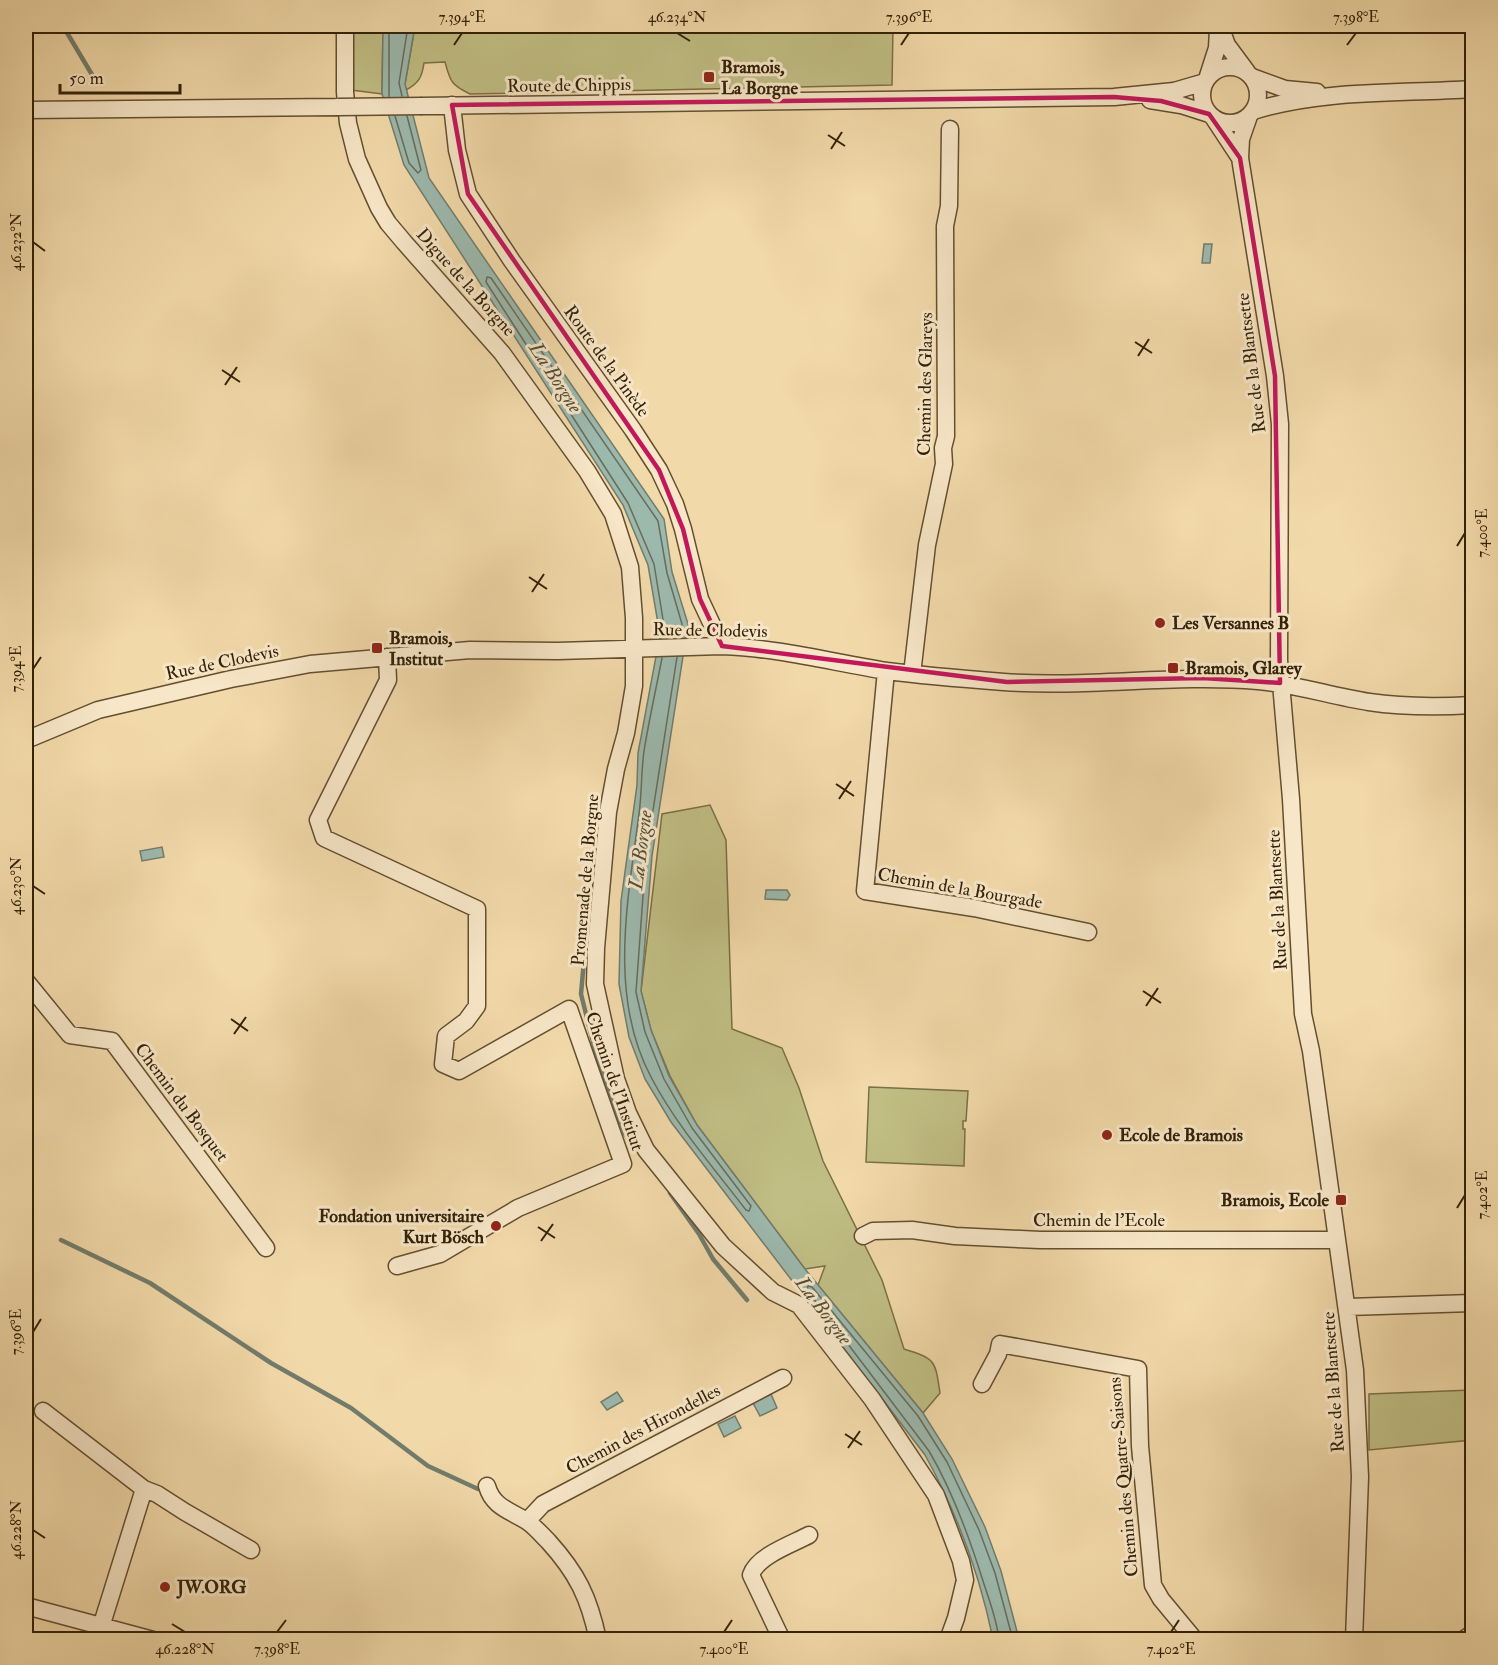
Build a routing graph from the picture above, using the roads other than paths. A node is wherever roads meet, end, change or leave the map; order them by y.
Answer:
1 (345, 26) edge
2 (1219, 26) edge
3 (1250, 75) junction
4 (1207, 79) junction
5 (1473, 89) edge
6 (1357, 94) junction
7 (1114, 97) junction
8 (452, 105) junction
9 (26, 110) edge
10 (1251, 114) junction
11 (1211, 116) junction
12 (950, 129) dead end
13 (1240, 158) junction
14 (722, 646) junction
15 (637, 648) junction
16 (387, 657) junction
17 (886, 671) junction
18 (912, 674) junction
19 (1280, 683) junction
20 (1473, 705) edge
21 (26, 740) edge
22 (1088, 932) dead end
23 (26, 981) edge
24 (863, 1236) dead end
25 (1336, 1240) junction
26 (266, 1248) dead end
27 (396, 1266) dead end
28 (1473, 1303) edge
29 (1348, 1307) junction
30 (783, 1378) dead end
31 (982, 1383) dead end
32 (43, 1412) dead end
33 (487, 1486) dead end
34 (144, 1489) junction
35 (527, 1521) junction
36 (809, 1535) dead end
37 (251, 1550) dead end
38 (26, 1606) edge
39 (100, 1627) junction
40 (1473, 1634) edge
41 (153, 1640) edge
42 (598, 1640) edge
43 (782, 1640) edge
44 (948, 1640) edge
45 (1195, 1640) edge
46 (1354, 1640) edge
47 (1463, 1640) edge

1 - 15 street, Digue de la Borgne
2 - 3 street
2 - 4 street
3 - 4 street, Route de Chippis
3 - 6 street, Route de Chippis
3 - 10 street
4 - 7 street, Route de Chippis
4 - 11 street
5 - 6 street, Route de Chippis
6 - 10 street, Route de Chippis
7 - 8 street, Route de Chippis
7 - 11 street, Route de Chippis
8 - 9 street, Route de Chippis, bridge
8 - 14 street, Route de la Pinède
10 - 11 street, Route de Chippis
10 - 13 street, Rue de la Blantsette
11 - 13 street, Rue de la Blantsette
12 - 18 street, Chemin des Glareys
13 - 19 street, Rue de la Blantsette
14 - 15 street, Rue de Clodevis
14 - 17 street, Rue de Clodevis
15 - 16 street, Rue de Clodevis
15 - 44 street, Promenade de la Borgne
16 - 21 street, Rue de Clodevis
16 - 27 street, Chemin de l'Institut
17 - 18 street, Rue de Clodevis
17 - 22 street, Chemin de la Bourgade
18 - 19 street, Rue de Clodevis
19 - 20 street, Rue de Clodevis
19 - 25 street, Rue de la Blantsette
23 - 26 street, Chemin du Bosquet
24 - 25 street, Chemin de l'Ecole
25 - 29 street, Rue de la Blantsette
28 - 29 street
29 - 46 street, Rue de la Blantsette
30 - 35 street, Chemin des Hirondelles
31 - 45 street, Chemin des Quatre-Saisons
32 - 34 street
33 - 35 street
34 - 37 street
34 - 39 street
35 - 42 street
36 - 43 street
38 - 39 street
39 - 41 street
40 - 47 street

